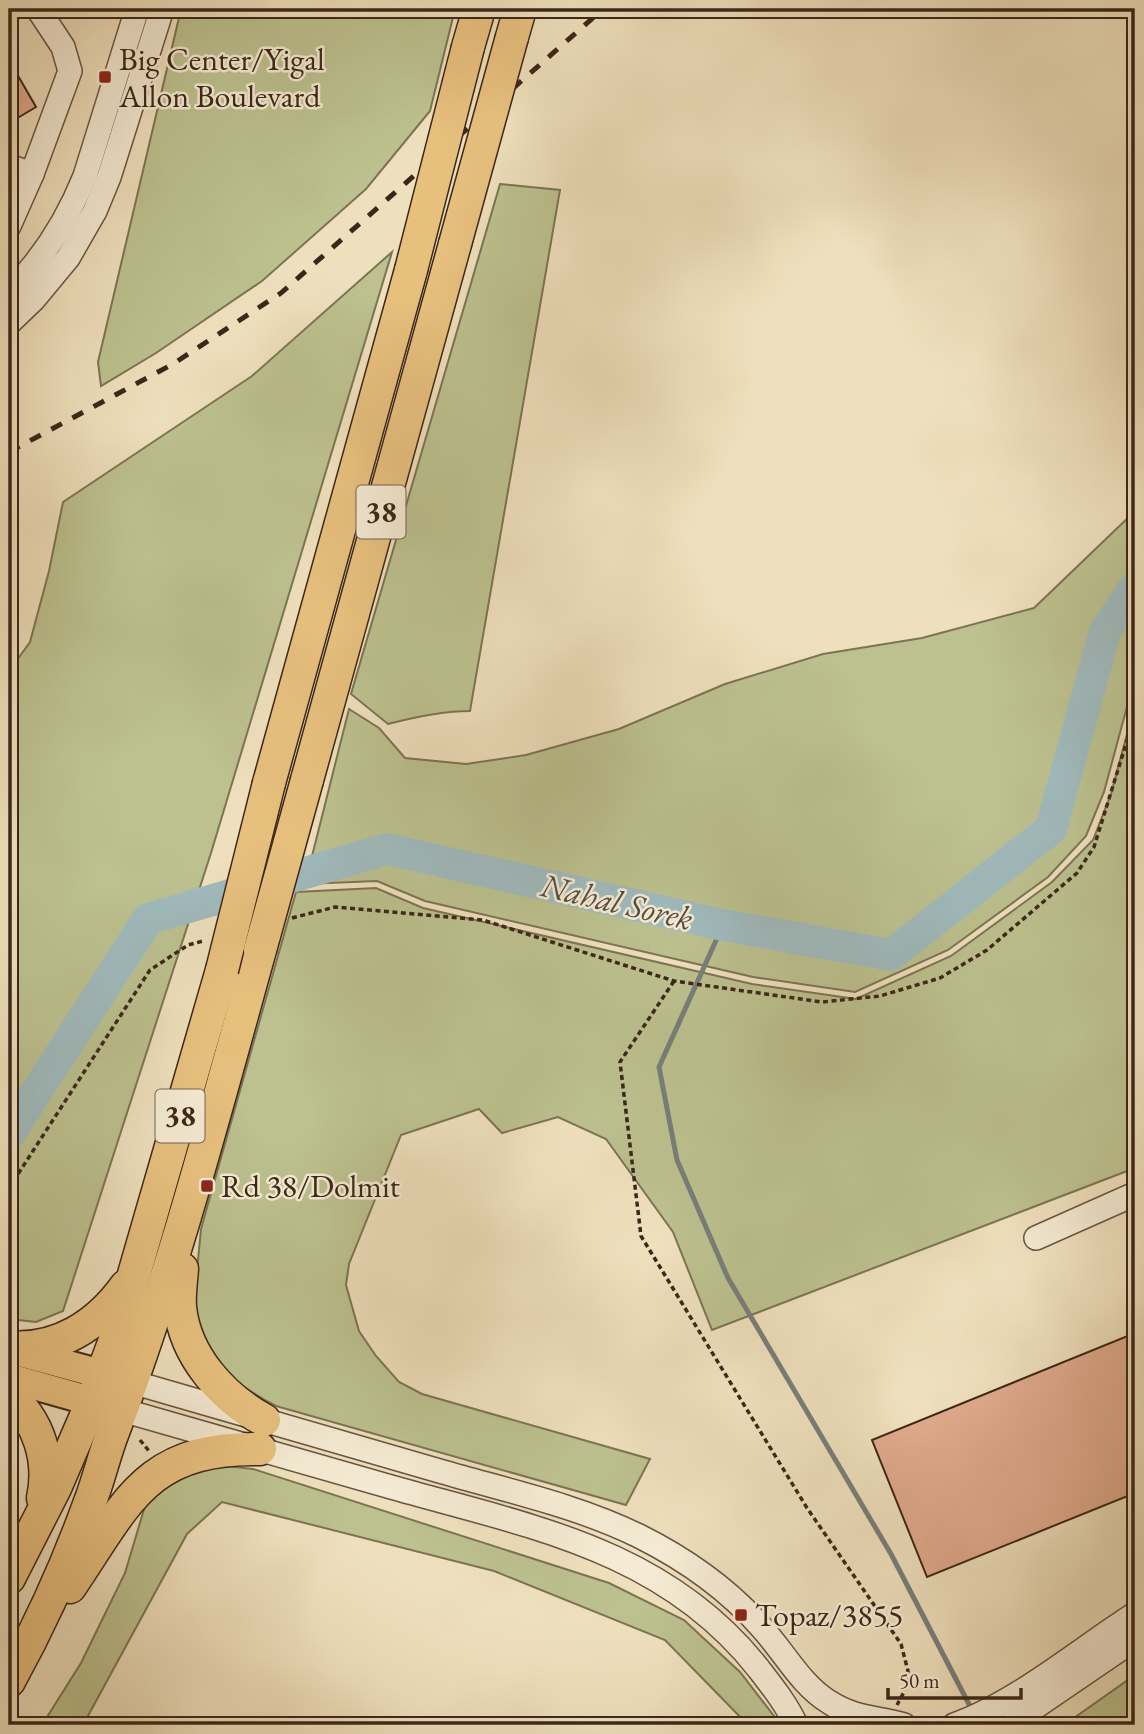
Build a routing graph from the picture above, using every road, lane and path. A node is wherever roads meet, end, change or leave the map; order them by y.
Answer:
1 (38, 9) edge
2 (137, 9) edge
3 (162, 9) edge
4 (478, 9) edge
5 (516, 23) edge
6 (9, 166) edge
7 (32, 174) junction
8 (9, 226) edge
9 (9, 293) edge
10 (9, 323) edge
11 (1135, 715) edge
12 (282, 921) dead end
13 (215, 938) dead end
14 (674, 981) junction
15 (9, 1188) edge
16 (1135, 1194) edge
17 (187, 1211) junction
18 (1036, 1238) dead end
19 (138, 1263) junction
20 (9, 1348) edge
21 (9, 1378) edge
22 (112, 1392) junction
23 (9, 1396) edge
24 (262, 1435) junction
25 (33, 1531) junction
26 (9, 1578) edge
27 (1135, 1614) edge
28 (1135, 1639) edge
29 (14, 1672) edge
30 (897, 1723) edge
31 (796, 1725) edge
32 (853, 1725) edge
33 (954, 1725) edge
34 (1009, 1725) edge

1 - 7 street
2 - 9 street
3 - 10 street
4 - 19 highway, 38, bridge
5 - 17 highway, 38, bridge
6 - 7 street
7 - 8 street
11 - 14 path
12 - 14 path
13 - 15 path
14 - 30 path
16 - 18 street
17 - 22 highway, 38
17 - 24 highway
19 - 20 highway
19 - 22 highway, 38
20 - 22 main road
21 - 22 main road
22 - 24 street
22 - 25 highway, 38
22 - 29 highway, 38
23 - 25 highway
24 - 29 highway
24 - 30 street
24 - 31 street
25 - 26 highway, 38
27 - 33 street
28 - 34 street
30 - 32 street

